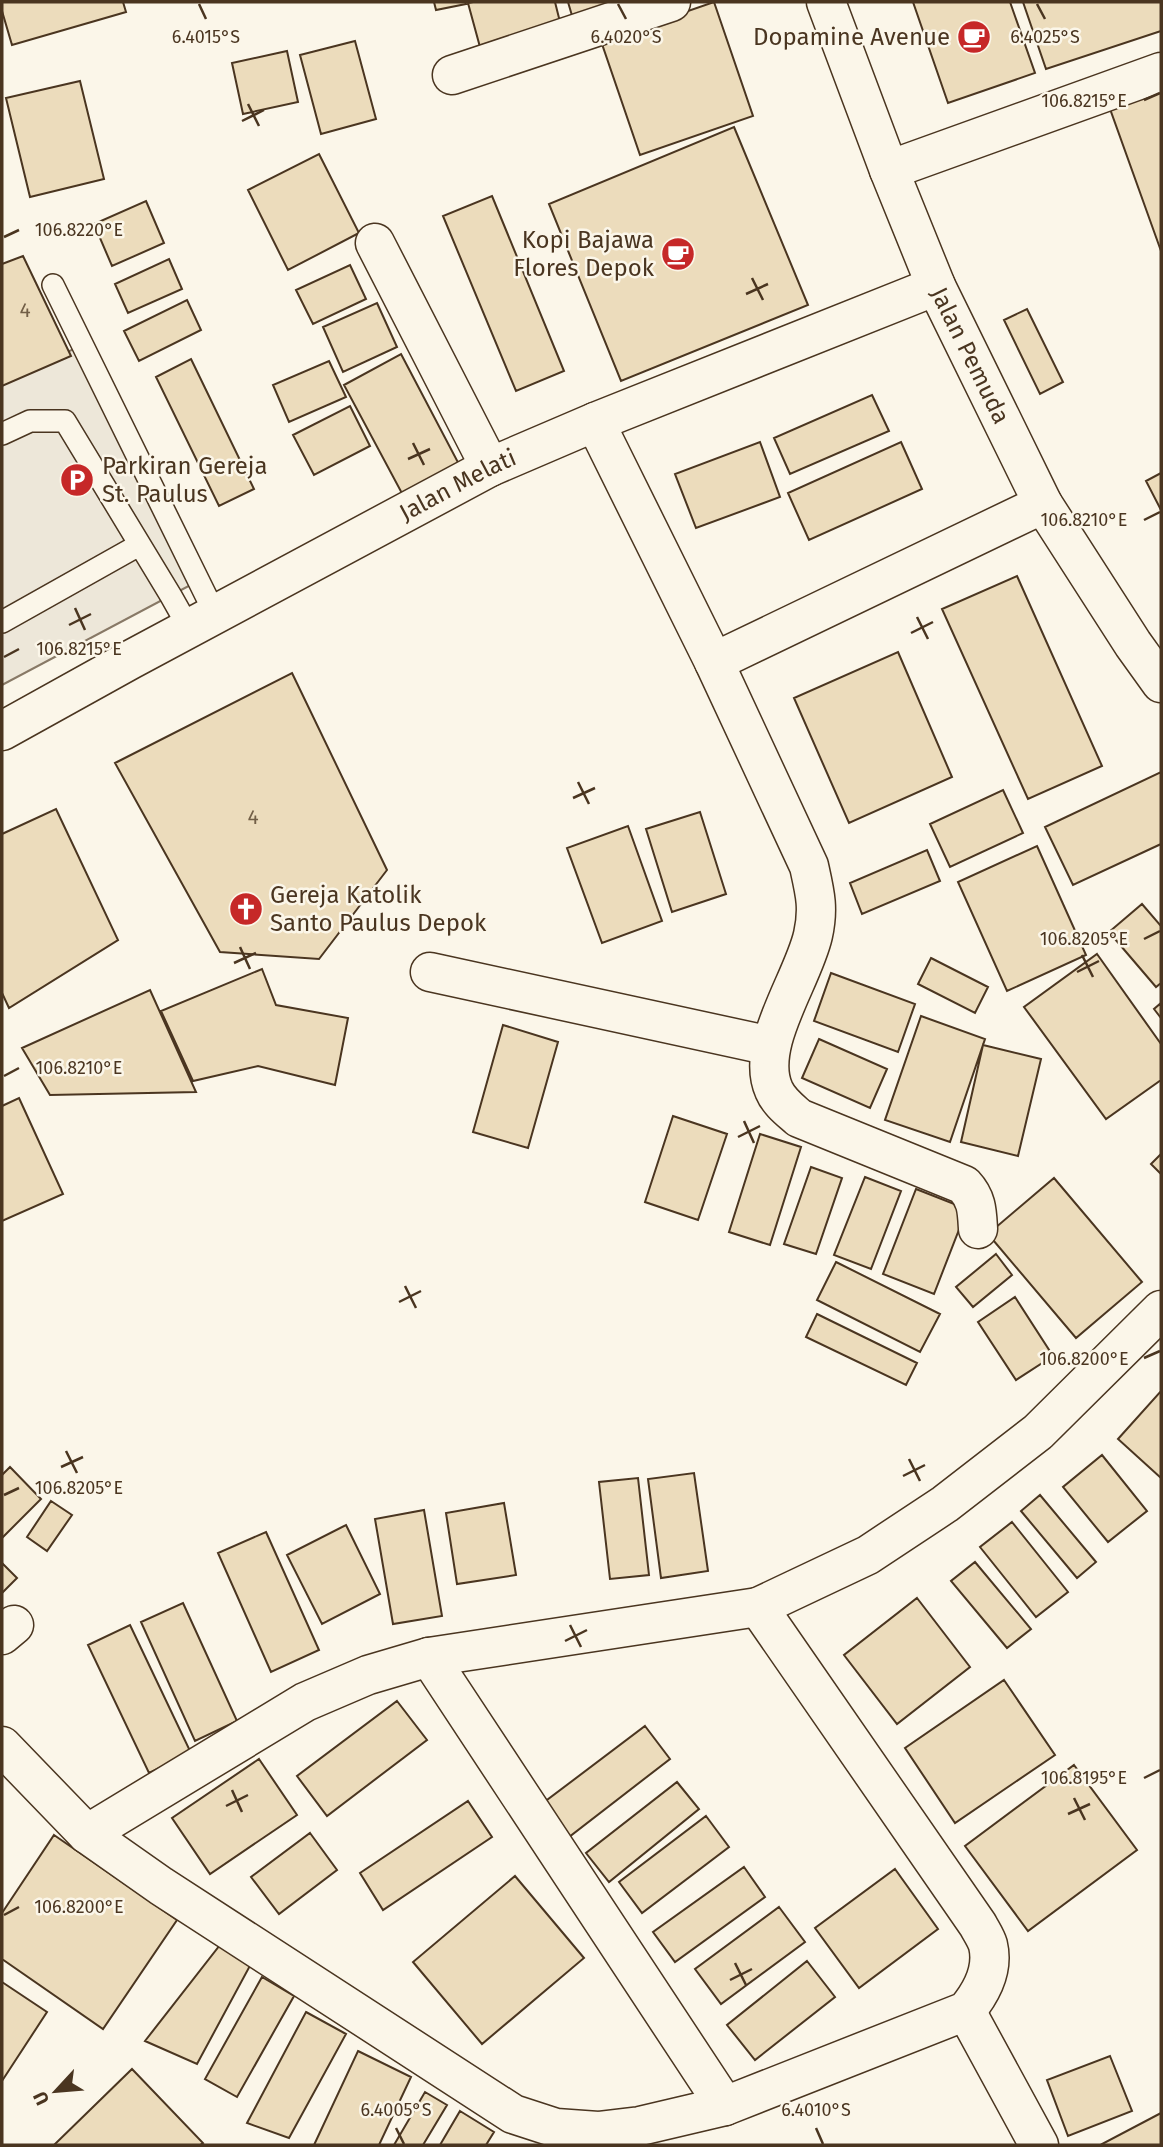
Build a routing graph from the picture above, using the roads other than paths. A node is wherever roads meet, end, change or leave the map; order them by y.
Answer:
1 (671, 2) edge
2 (827, 2) edge
3 (1161, 72) edge
4 (452, 75) dead end
5 (889, 170) junction
6 (375, 243) dead end
7 (54, 285) dead end
8 (936, 286) junction
9 (595, 422) junction
10 (2, 434) edge
11 (489, 467) junction
12 (1043, 504) junction
13 (139, 545) junction
14 (202, 621) junction
15 (2, 622) edge
16 (714, 662) junction
17 (1161, 682) edge
18 (2, 731) edge
19 (430, 972) dead end
20 (771, 1046) junction
21 (978, 1229) dead end
22 (1161, 1310) edge
23 (758, 1607) junction
24 (429, 1657) junction
25 (2, 1746) edge
26 (87, 1834) junction
27 (966, 2011) junction
28 (725, 2106) junction
29 (1039, 2145) edge

1 - 4 street
2 - 5 street, Jalan Pemuda
3 - 5 street
5 - 8 street, Jalan Pemuda
6 - 11 street
7 - 14 lane
8 - 9 street, Jalan Melati
8 - 12 street, Jalan Pemuda
9 - 11 street, Jalan Melati
9 - 16 street
10 - 13 lane
11 - 14 street, Jalan Melati
12 - 16 street
12 - 17 street, Jalan Pemuda
13 - 14 lane
13 - 15 lane
14 - 18 street, Jalan Melati
16 - 20 street
19 - 20 street
20 - 21 street
22 - 23 street
23 - 24 street
23 - 27 street
24 - 26 street
24 - 28 street
25 - 26 street
26 - 28 street
27 - 28 street
27 - 29 street

